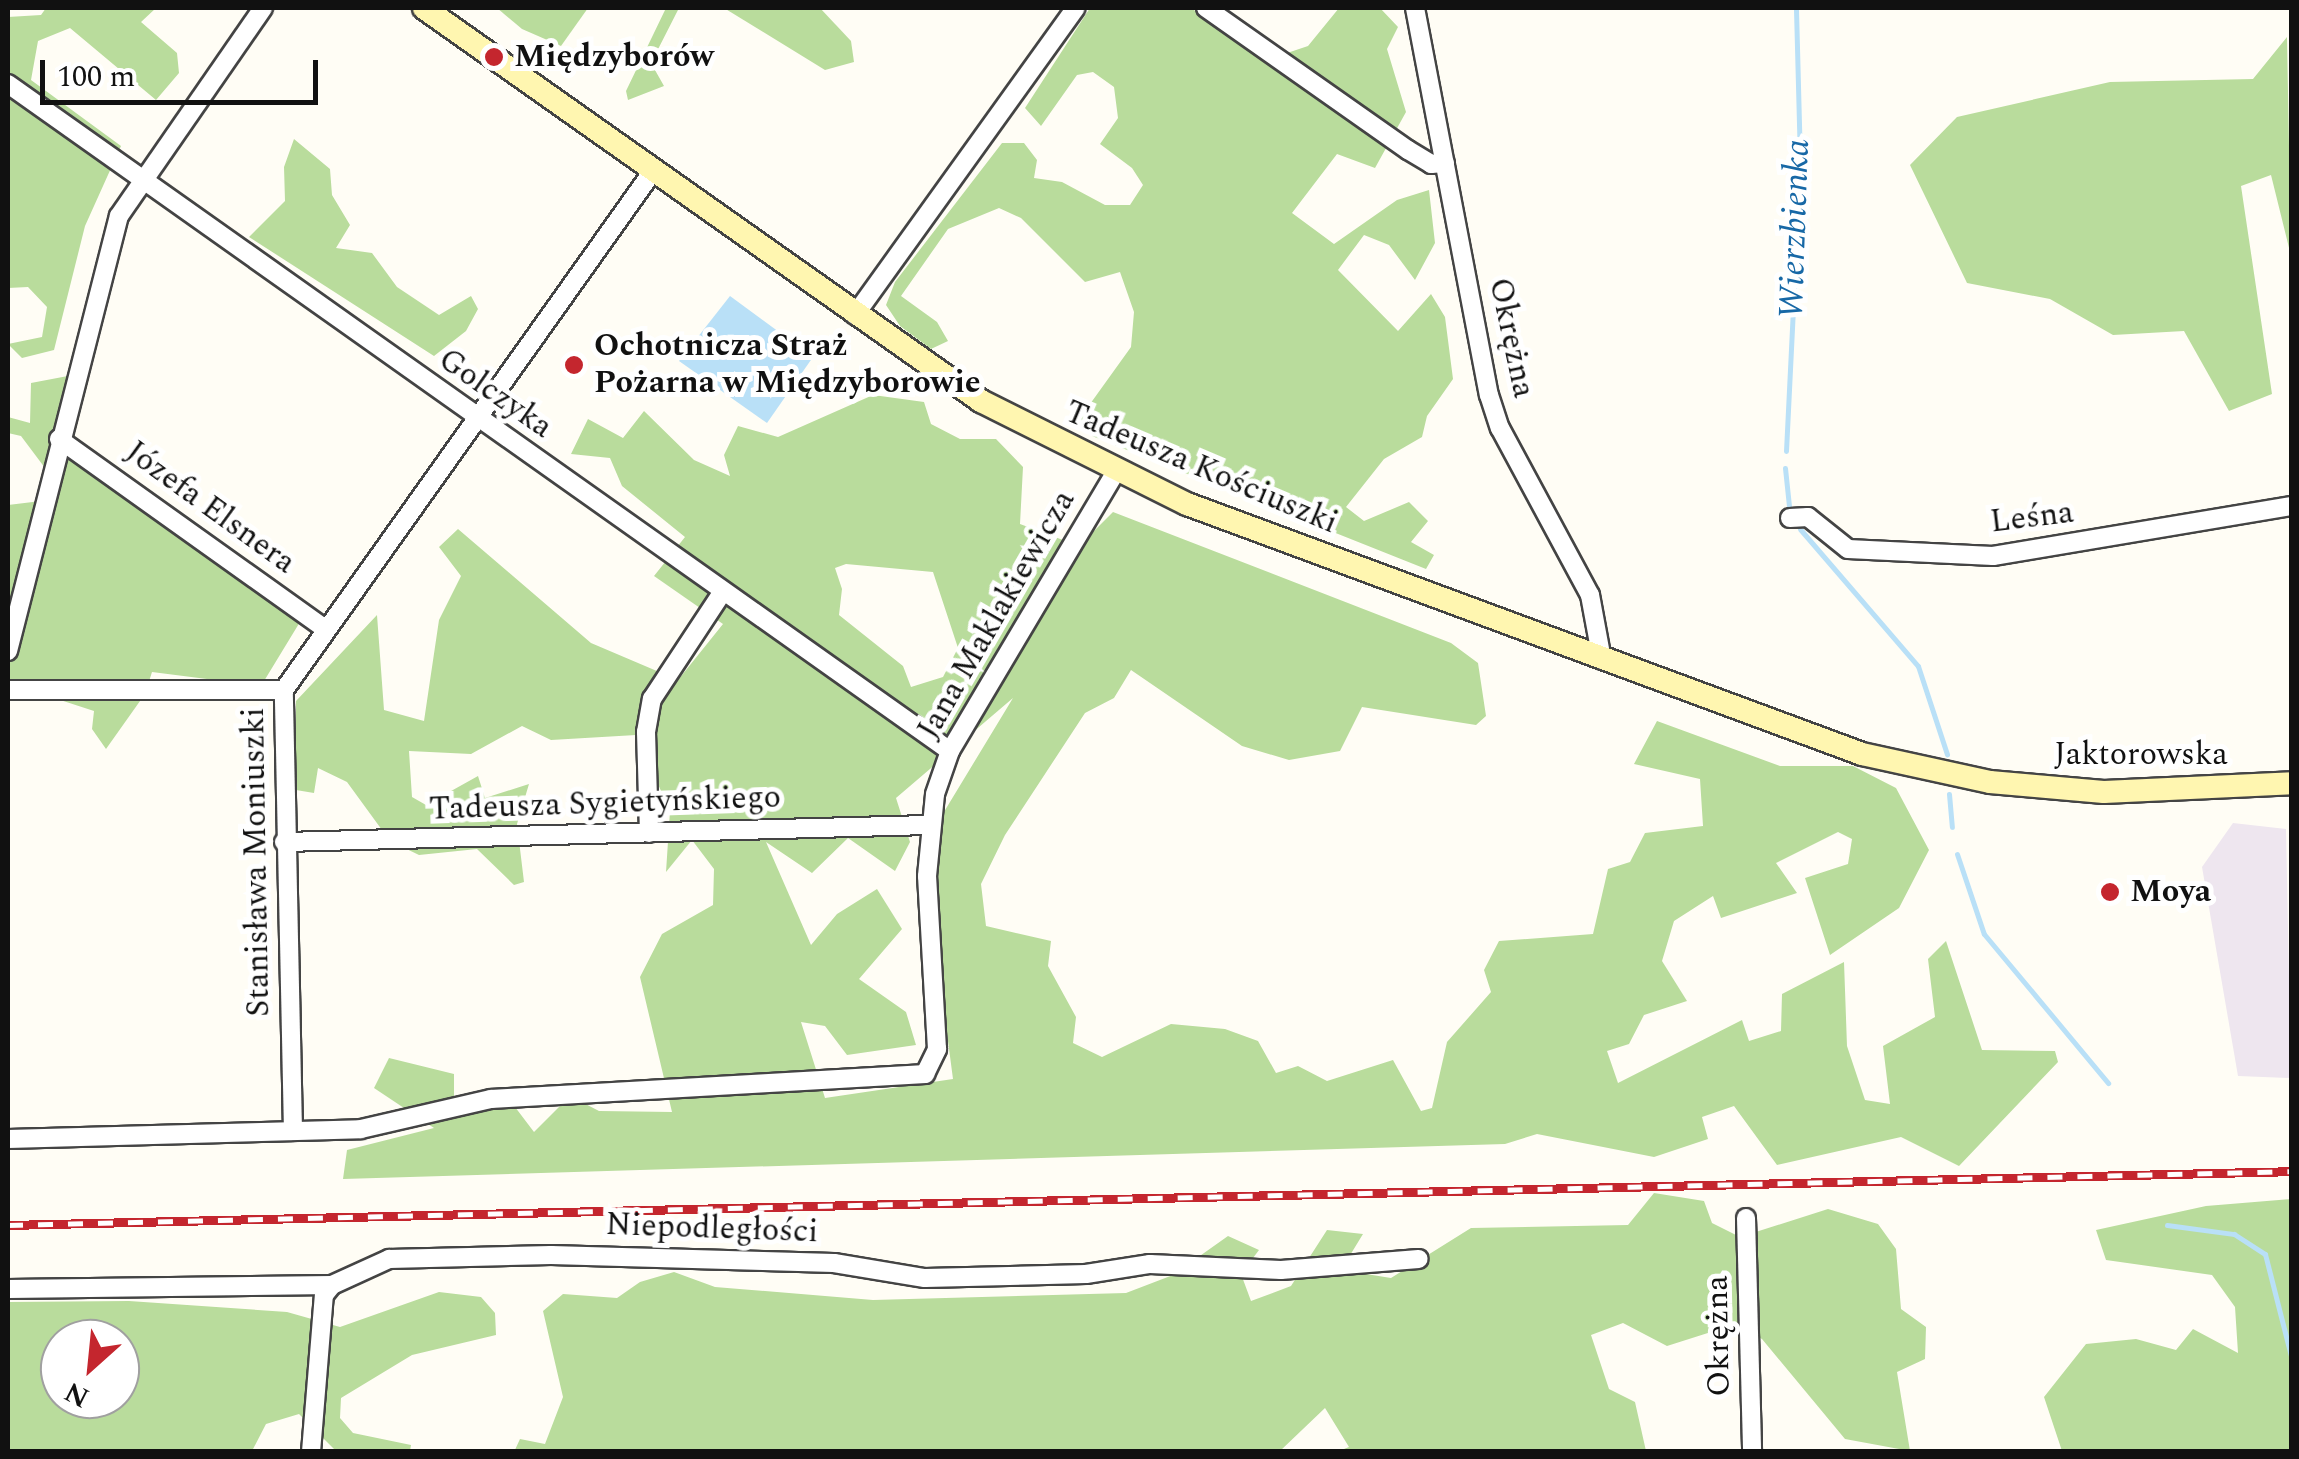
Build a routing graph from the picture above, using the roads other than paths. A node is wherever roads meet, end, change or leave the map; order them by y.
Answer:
1 (264, 8) edge
2 (424, 8) edge
3 (1076, 8) edge
4 (1206, 8) edge
5 (1416, 8) edge
6 (8, 84) edge
7 (1445, 163) junction
8 (653, 171) junction
9 (137, 182) junction
10 (856, 314) junction
11 (476, 417) junction
12 (59, 440) junction
13 (1116, 473) junction
14 (2292, 506) edge
15 (1790, 518) dead end
16 (722, 593) junction
17 (324, 628) junction
18 (8, 651) edge
19 (1602, 660) junction
20 (8, 690) edge
21 (284, 690) junction
22 (950, 751) junction
23 (1990, 782) joint
24 (2292, 783) edge
25 (928, 825) junction
26 (649, 832) junction
27 (284, 842) junction
28 (294, 1131) junction
29 (8, 1139) edge
30 (1746, 1218) dead end
31 (1418, 1259) dead end
32 (332, 1285) junction
33 (8, 1289) edge
34 (311, 1452) edge
35 (1752, 1452) edge

1 - 9 street
2 - 8 main road, Tadeusza Kościuszki
3 - 10 street
4 - 7 street
5 - 7 street, Okrężna
6 - 9 street, Golczyka
7 - 19 street, Okrężna
8 - 10 main road, Tadeusza Kościuszki
8 - 11 street, Stanisława Moniuszki
9 - 11 street, Golczyka
9 - 12 street
10 - 13 main road, Tadeusza Kościuszki
11 - 16 street, Golczyka
11 - 17 street, Stanisława Moniuszki
12 - 17 street, Józefa Elsnera
12 - 18 street
13 - 19 main road, Tadeusza Kościuszki
13 - 22 street, Jana Maklakiewicza
14 - 15 street, Leśna
16 - 22 street, Golczyka
16 - 26 street
17 - 21 street, Stanisława Moniuszki
19 - 23 main road, Tadeusza Kościuszki
20 - 21 street
21 - 27 street, Stanisława Moniuszki
22 - 25 street, Jana Maklakiewicza
23 - 24 main road, Jaktorowska
25 - 26 street, Tadeusza Sygietyńskiego
25 - 28 street, Jana Maklakiewicza
26 - 27 street, Tadeusza Sygietyńskiego
27 - 28 street, Stanisława Moniuszki
28 - 29 street
30 - 35 street, Okrężna
31 - 32 street, Niepodległości
32 - 33 street, Niepodległości
32 - 34 street

